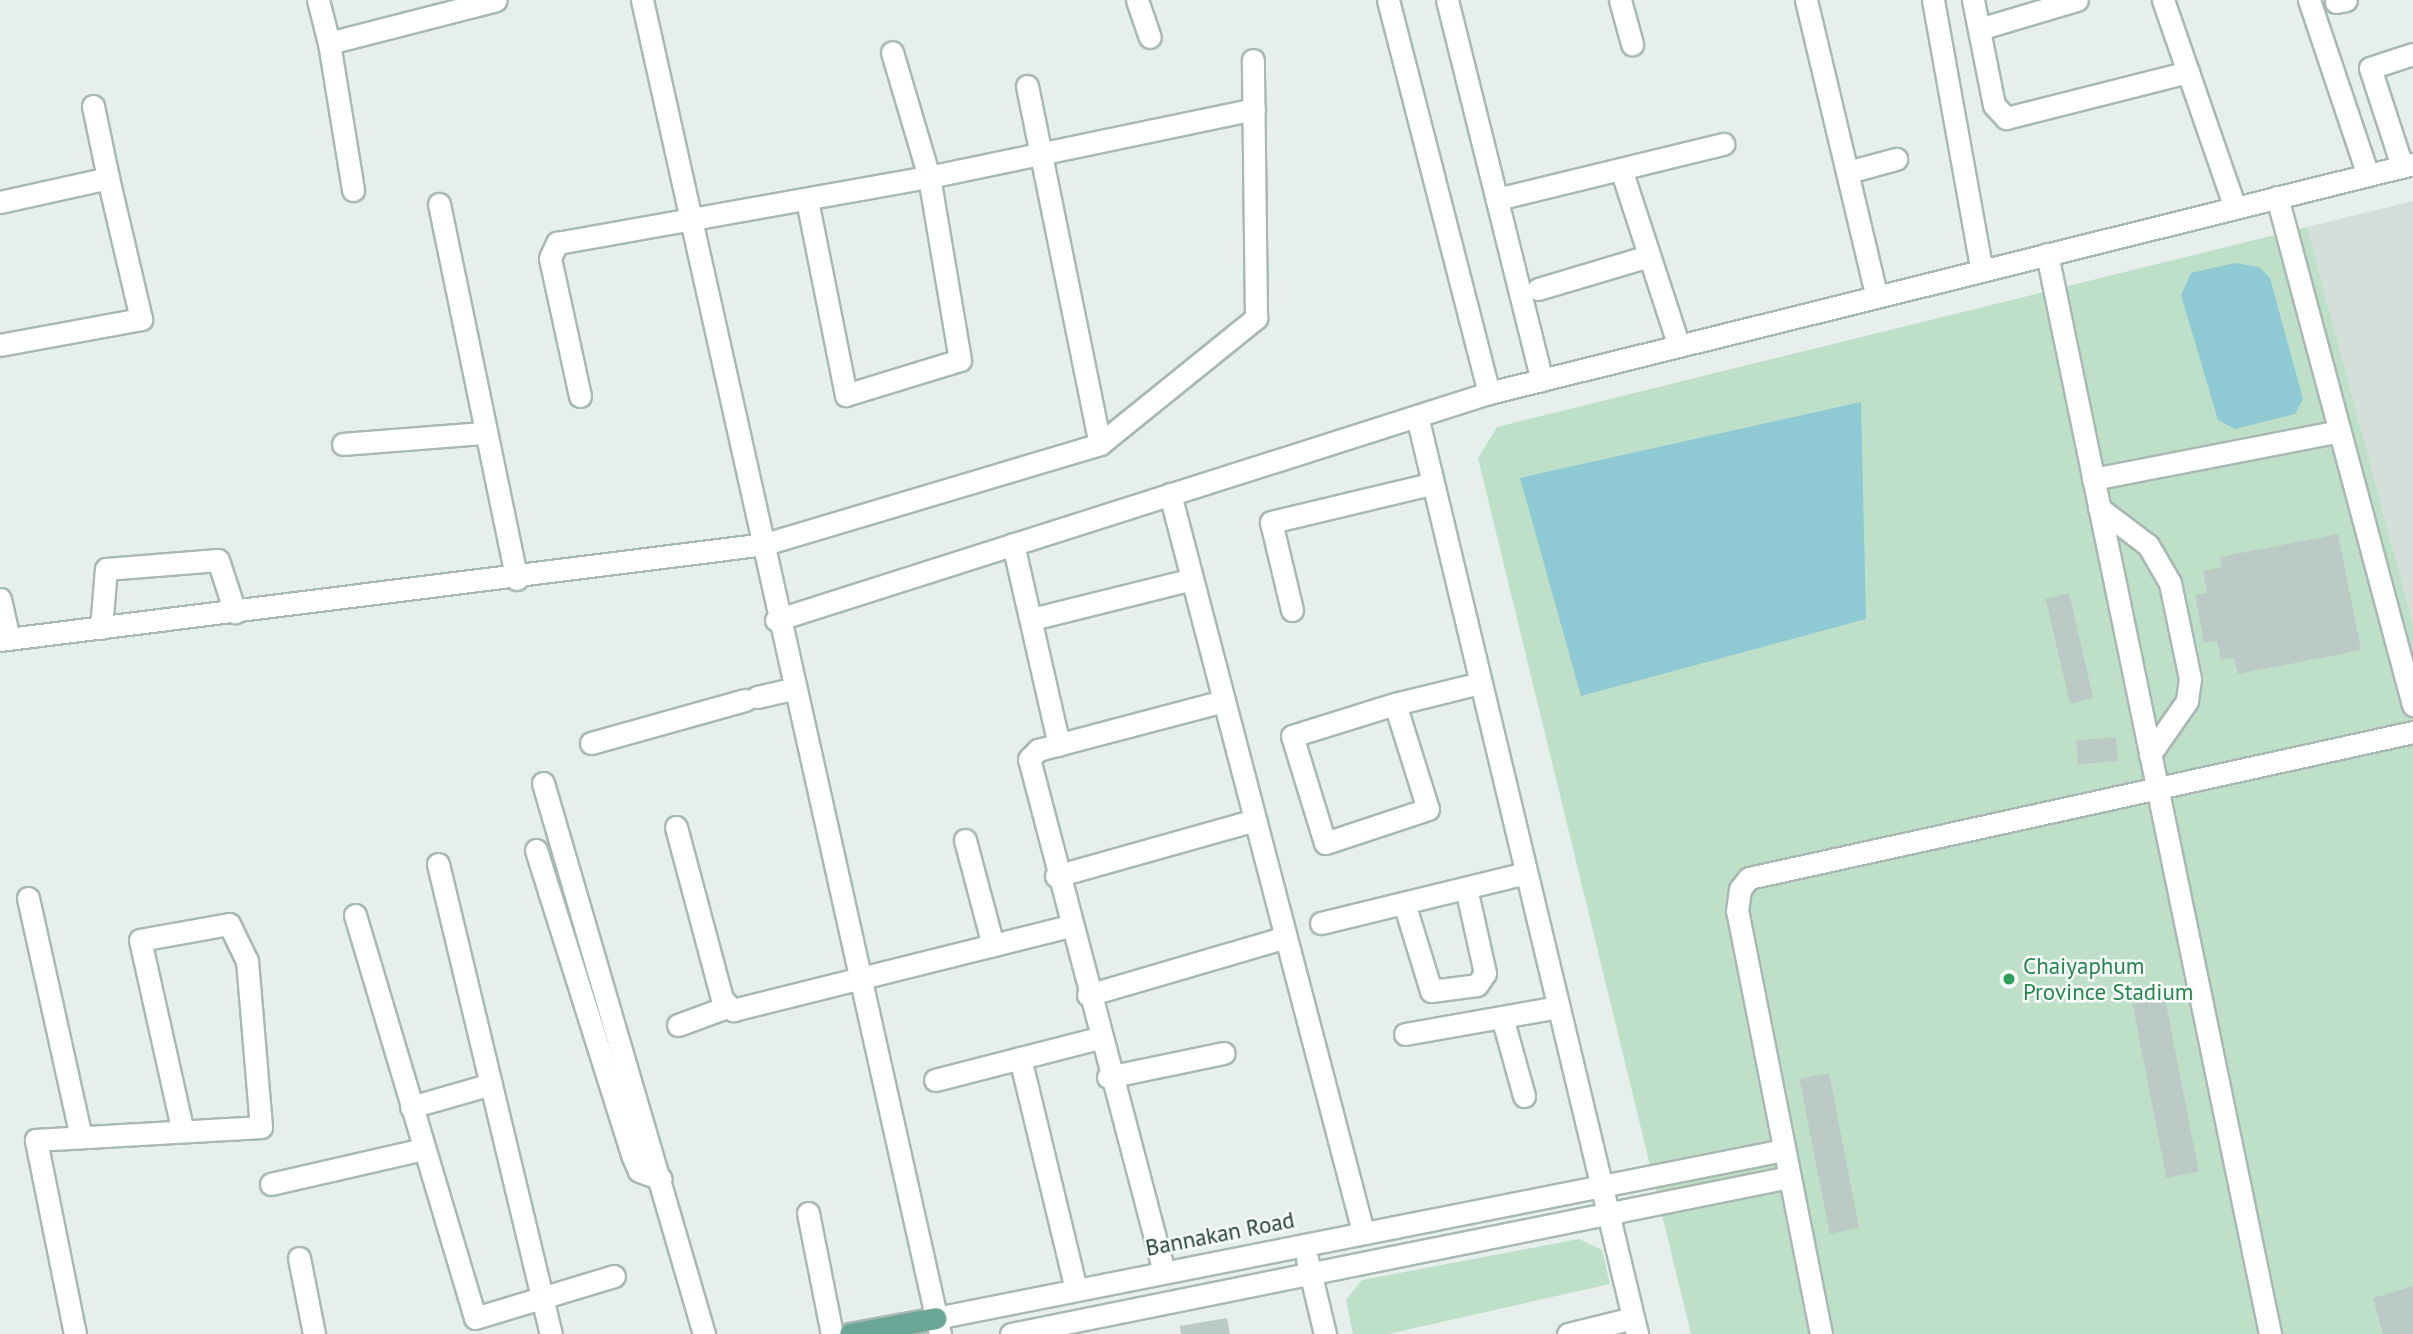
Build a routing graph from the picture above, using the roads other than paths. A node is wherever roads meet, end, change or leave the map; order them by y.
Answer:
1 (318, 0) edge
2 (496, 0) edge
3 (642, 0) edge
4 (1137, 0) edge
5 (1388, 0) edge
6 (1447, 0) edge
7 (1620, 0) edge
8 (1806, 0) edge
9 (1933, 0) edge
10 (1973, 0) edge
11 (2077, 0) edge
12 (2163, 0) edge
13 (2309, 0) edge
14 (473, 3) edge
15 (1979, 29) junction
16 (1150, 37) dead end
17 (329, 43) junction
18 (1632, 44) dead end
19 (892, 52) dead end
20 (2413, 54) edge
21 (1253, 60) dead end
22 (2188, 72) junction
23 (1027, 86) dead end
24 (93, 106) dead end
25 (1254, 109) junction
26 (1723, 144) dead end
27 (1042, 155) junction
28 (1896, 159) dead end
29 (2408, 165) edge
30 (1621, 169) junction
31 (1848, 172) junction
32 (2368, 175) junction
33 (929, 177) junction
34 (108, 178) junction
35 (353, 190) dead end
36 (2277, 197) junction
37 (1497, 199) junction
38 (807, 200) junction
39 (0, 202) edge
40 (439, 204) dead end
41 (2235, 208) junction
42 (693, 220) junction
43 (2047, 254) junction
44 (1649, 256) junction
45 (1982, 271) junction
46 (1538, 289) dead end
47 (1877, 297) junction
48 (0, 345) edge
49 (1679, 346) junction
50 (1542, 380) junction
51 (1489, 393) junction
52 (580, 396) dead end
53 (1417, 416) junction
54 (2339, 431) junction
55 (482, 433) junction
56 (343, 444) dead end
57 (1100, 444) junction
58 (2093, 479) junction
59 (1432, 484) junction
60 (1170, 495) junction
61 (2099, 508) junction
62 (765, 544) junction
63 (1013, 544) junction
64 (517, 579) junction
65 (1192, 579) junction
66 (0, 599) edge
67 (1292, 610) dead end
68 (235, 612) junction
69 (1032, 619) junction
70 (776, 620) junction
71 (101, 628) junction
72 (4, 640) edge
73 (1480, 683) junction
74 (792, 689) junction
75 (1224, 701) junction
76 (1395, 704) junction
77 (2413, 705) edge
78 (2413, 732) edge
79 (591, 743) dead end
80 (1059, 745) junction
81 (2150, 754) junction
82 (543, 783) dead end
83 (2157, 786) junction
84 (1255, 820) junction
85 (676, 827) dead end
86 (964, 840) dead end
87 (536, 850) dead end
88 (438, 864) dead end
89 (1526, 873) junction
90 (1056, 876) junction
91 (1466, 888) junction
92 (28, 898) dead end
93 (1404, 903) junction
94 (355, 915) dead end
95 (1321, 923) dead end
96 (1070, 926) junction
97 (1286, 937) junction
98 (993, 946) junction
99 (859, 983) junction
100 (1087, 995) junction
101 (727, 1007) junction
102 (1558, 1007) junction
103 (1502, 1017) junction
104 (678, 1025) dead end
105 (1405, 1034) dead end
106 (1099, 1038) junction
107 (1224, 1053) dead end
108 (1020, 1058) junction
109 (1108, 1077) junction
110 (935, 1080) dead end
111 (491, 1084) junction
112 (1524, 1096) dead end
113 (411, 1107) junction
114 (182, 1128) junction
115 (81, 1137) junction
116 (424, 1149) junction
117 (1784, 1150) junction
118 (1789, 1177) junction
119 (661, 1179) junction
120 (271, 1184) dead end
121 (1601, 1184) junction
122 (1606, 1209) junction
123 (808, 1213) dead end
124 (1363, 1232) junction
125 (1303, 1244) junction
126 (299, 1258) dead end
127 (1310, 1271) junction
128 (1164, 1272) junction
129 (614, 1276) dead end
130 (1076, 1289) junction
131 (543, 1298) junction
132 (938, 1326) edge
133 (1635, 1326) edge
134 (75, 1334) edge
135 (314, 1334) edge
136 (551, 1334) edge
137 (704, 1334) edge
138 (832, 1334) edge
139 (850, 1334) edge
140 (1011, 1334) edge
141 (1325, 1334) edge
142 (1567, 1334) edge
143 (1821, 1334) edge
144 (2270, 1334) edge

1 - 17 street
2 - 14 street
3 - 42 street
4 - 16 street
5 - 51 street
6 - 37 street
7 - 18 street
8 - 31 street
9 - 45 street
10 - 15 street
11 - 15 street
12 - 22 street
13 - 32 street
14 - 17 street
15 - 22 street
17 - 35 street
19 - 33 street
20 - 29 street
21 - 25 street
22 - 41 street
23 - 27 street
24 - 34 street
25 - 27 street
25 - 57 street
26 - 30 street
27 - 33 street
27 - 57 street
28 - 31 street
29 - 32 street
30 - 37 street
30 - 44 street
31 - 47 street
32 - 36 street
33 - 38 street
33 - 38 street
34 - 39 street
34 - 48 street
36 - 41 street
36 - 54 street
37 - 50 street
38 - 42 street
40 - 55 street
41 - 43 street
42 - 52 street
42 - 62 street
43 - 45 street
43 - 58 street
44 - 46 street
44 - 49 street
45 - 47 street
47 - 49 street
49 - 50 street
50 - 51 street
51 - 53 street
53 - 59 street
53 - 60 street
54 - 58 street
54 - 77 street
55 - 56 street
55 - 64 street
57 - 62 street
58 - 61 street
59 - 67 street
59 - 73 street
60 - 63 street
60 - 65 street
61 - 81 street
61 - 81 street
62 - 64 street
62 - 70 street
63 - 69 street
63 - 70 street
64 - 68 street
65 - 69 street
65 - 75 street
66 - 72 street
68 - 71 street
68 - 71 street
69 - 80 street
70 - 74 street
71 - 72 street
73 - 76 street
73 - 89 street
74 - 79 street
74 - 99 street
75 - 80 street
75 - 84 street
76 - 76 street
78 - 83 street
80 - 90 street
81 - 83 street
82 - 119 street
83 - 117 street
83 - 144 street
84 - 90 street
84 - 97 street
85 - 101 street
86 - 98 street
87 - 119 street
88 - 111 street
89 - 91 street
89 - 102 street
90 - 96 street
91 - 93 street
91 - 93 street
92 - 115 street
93 - 95 street
94 - 113 street
96 - 98 street
96 - 100 street
97 - 100 street
97 - 124 street
98 - 99 street
99 - 101 street
99 - 132 street
100 - 106 street
101 - 104 street
102 - 103 street
102 - 121 street
103 - 105 street
103 - 112 street
106 - 108 street
106 - 109 street
107 - 109 street
108 - 110 street
108 - 130 street
109 - 128 street
111 - 113 street
111 - 131 street
113 - 116 street
114 - 114 street
114 - 115 street
115 - 134 street
116 - 120 street
116 - 131 street
117 - 118 street
117 - 121 street, Bannakan Road
118 - 122 street
118 - 143 street
119 - 137 street
121 - 122 street
121 - 124 street, Bannakan Road
122 - 127 street
122 - 133 street
123 - 138 street
124 - 125 street, Bannakan Road
125 - 127 street
125 - 128 street, Bannakan Road
126 - 135 street
127 - 140 street
127 - 141 street
128 - 130 street, Bannakan Road
129 - 131 street
130 - 132 street, Bannakan Road
131 - 136 street
132 - 139 main road, Bannakan Road
133 - 142 street

